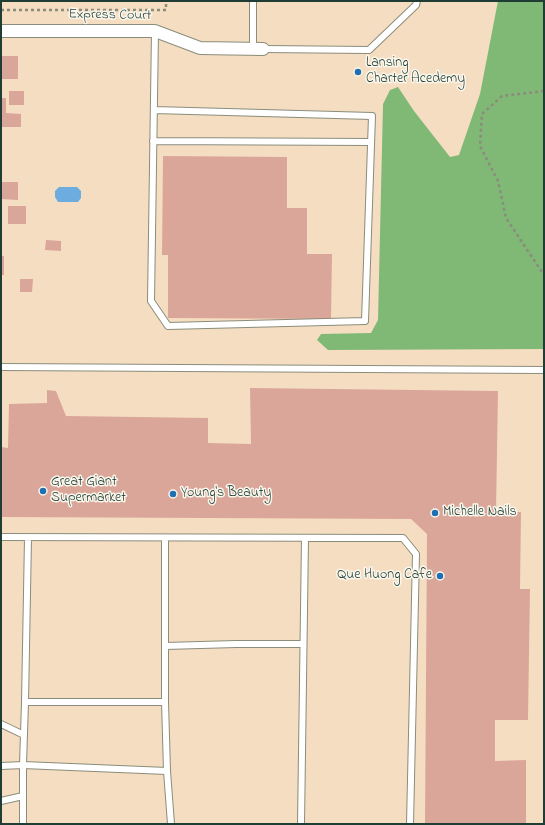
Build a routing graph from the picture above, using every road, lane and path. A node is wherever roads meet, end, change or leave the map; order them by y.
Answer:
1 (166, 1) edge
2 (253, 1) edge
3 (417, 1) edge
4 (1, 10) edge
5 (1, 30) edge
6 (155, 31) junction
7 (258, 49) junction
8 (544, 91) edge
9 (154, 110) junction
10 (154, 141) junction
11 (371, 142) junction
12 (544, 275) edge
13 (1, 367) edge
14 (544, 370) edge
15 (1, 537) edge
16 (28, 538) junction
17 (165, 538) junction
18 (305, 538) junction
19 (303, 644) junction
20 (165, 646) junction
21 (25, 702) junction
22 (165, 702) junction
23 (1, 724) edge
24 (24, 735) junction
25 (23, 765) junction
26 (1, 766) edge
27 (167, 771) junction
28 (23, 796) junction
29 (1, 801) edge
30 (23, 824) edge
31 (171, 824) edge
32 (301, 824) edge
33 (410, 824) edge

1 - 4 path
2 - 7 lane
3 - 7 lane
5 - 6 street, Express Court
6 - 7 street, Express Court
6 - 9 lane
8 - 12 path
9 - 10 lane
9 - 11 lane
10 - 11 lane
10 - 11 lane
13 - 14 lane
15 - 16 lane
16 - 17 lane
16 - 21 lane
17 - 18 lane
17 - 20 lane
18 - 19 lane
18 - 33 lane
19 - 20 lane
19 - 32 lane
20 - 22 lane
21 - 22 lane
21 - 24 lane
22 - 27 lane
23 - 24 lane
24 - 25 lane
25 - 26 lane
25 - 27 lane
25 - 28 lane
27 - 31 lane
28 - 29 lane
28 - 30 lane

